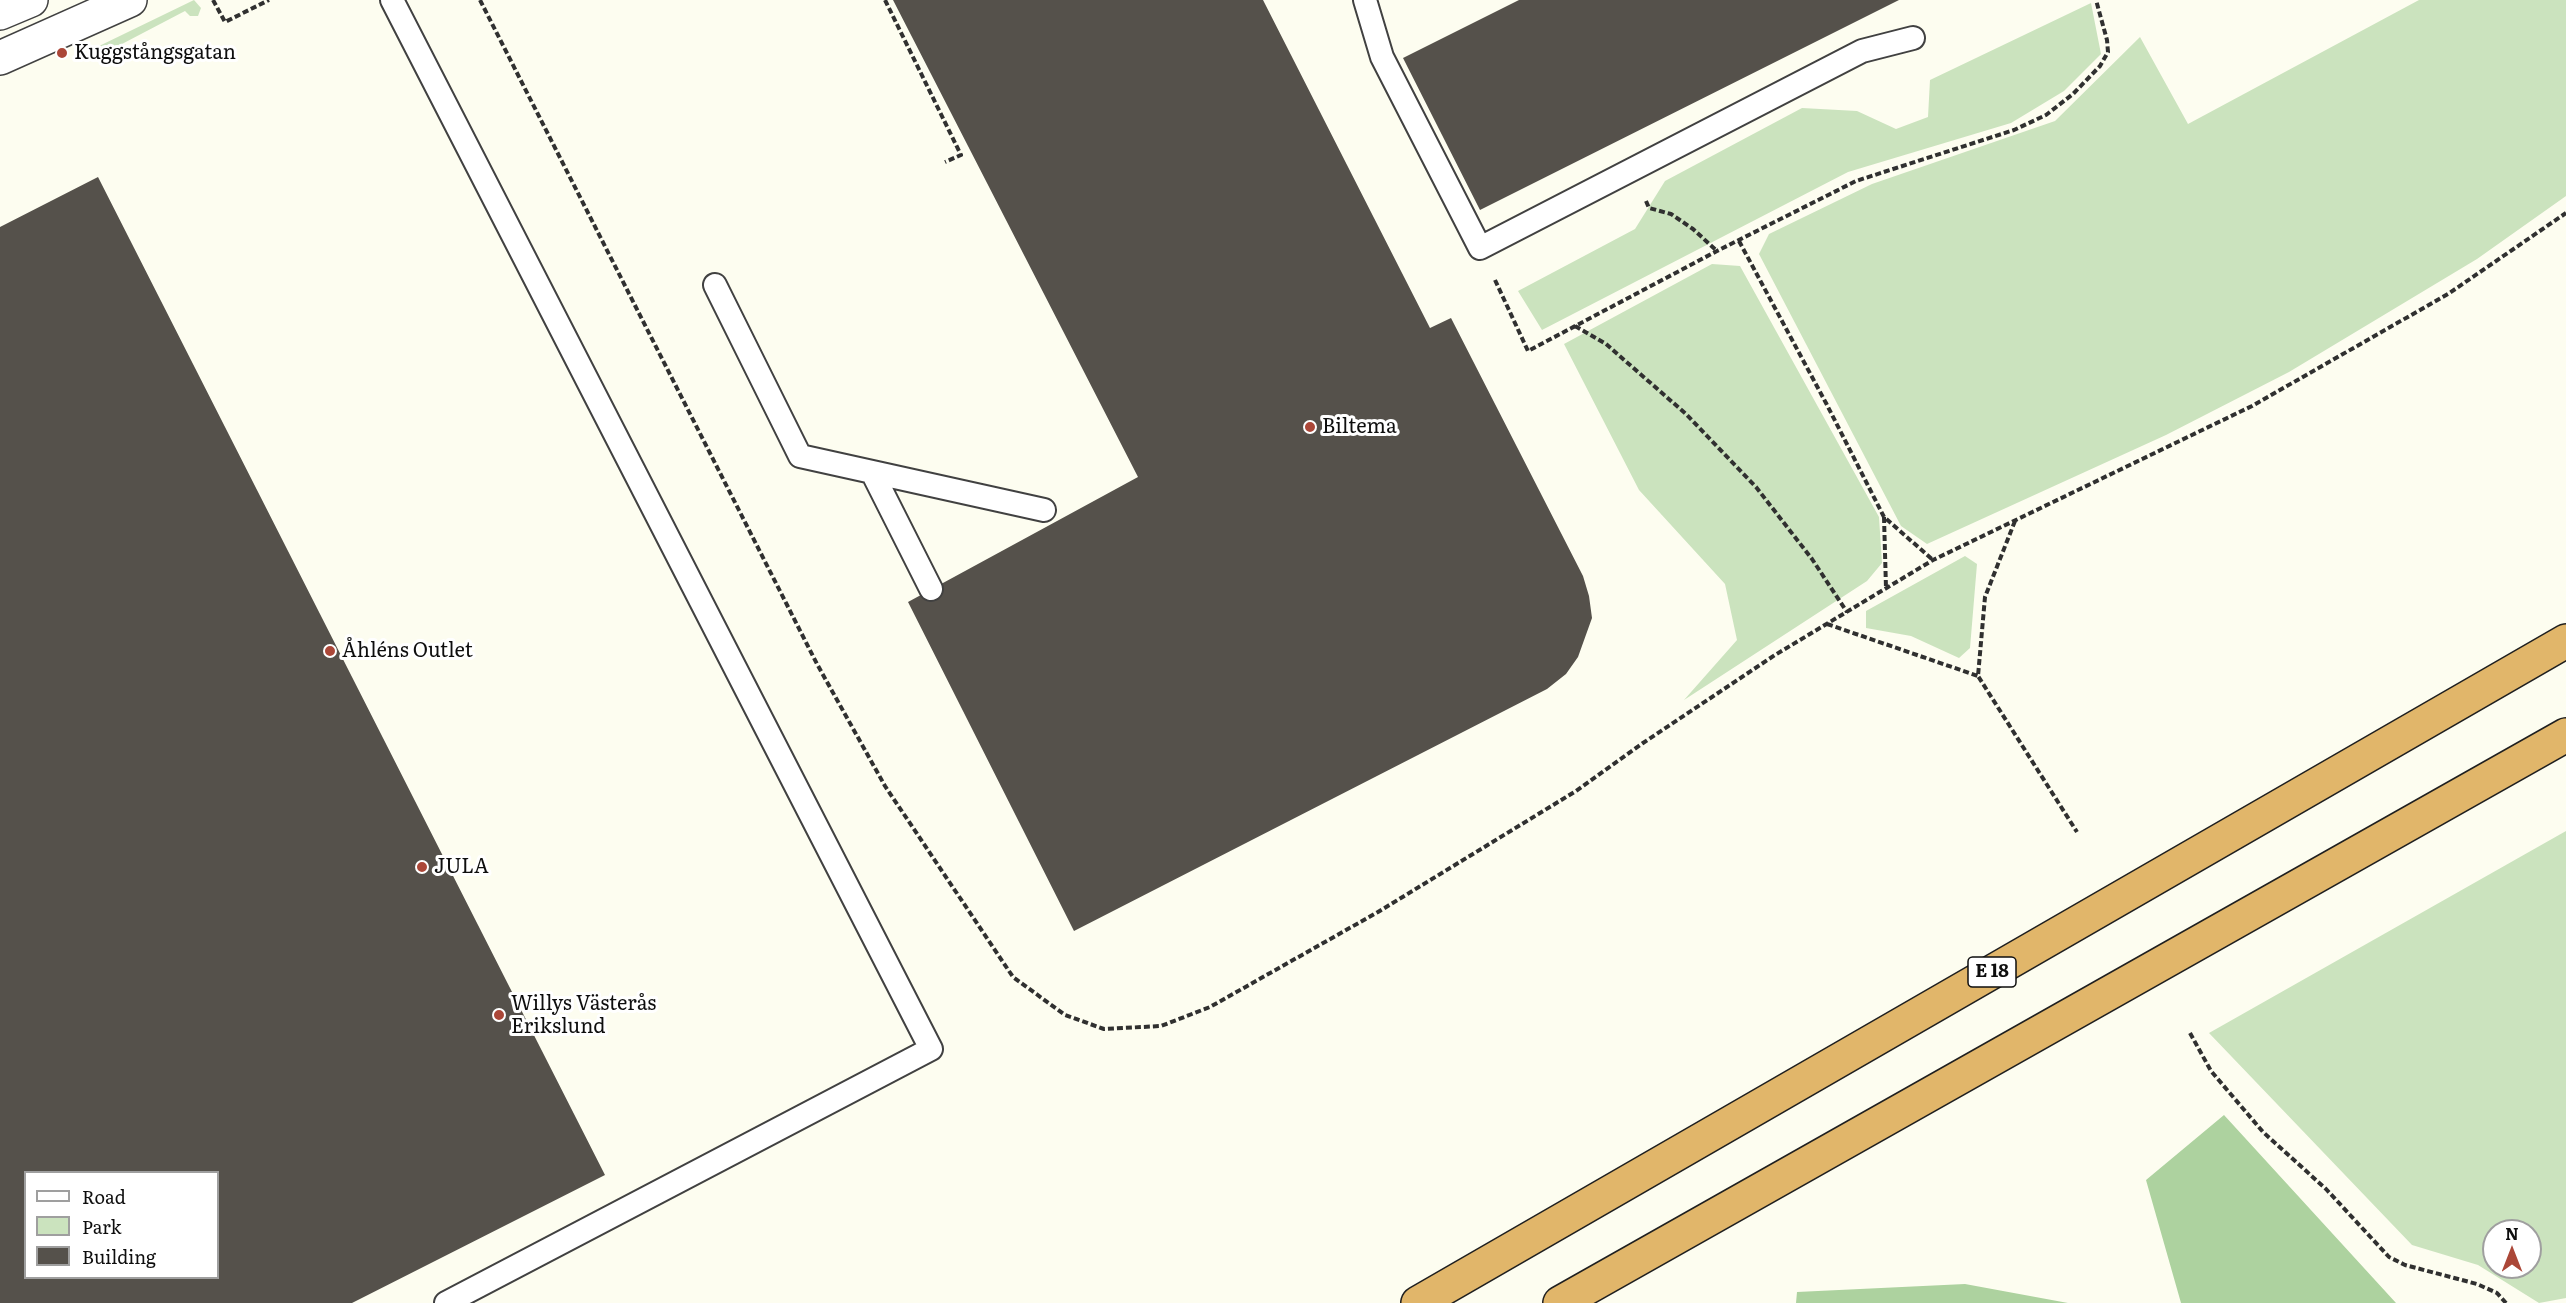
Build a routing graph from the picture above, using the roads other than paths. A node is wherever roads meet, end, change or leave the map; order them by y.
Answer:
1 (31, 0) edge
2 (130, 0) edge
3 (392, 0) edge
4 (1365, 0) edge
5 (0, 14) edge
6 (1913, 38) dead end
7 (0, 58) edge
8 (715, 285) dead end
9 (872, 472) junction
10 (1044, 510) dead end
11 (931, 589) dead end
12 (2566, 641) edge
13 (2566, 735) edge
14 (446, 1303) edge
15 (1418, 1303) edge
16 (1560, 1303) edge

1 - 5 street
2 - 7 street
3 - 14 lane
4 - 6 lane
8 - 9 lane
9 - 10 lane
9 - 11 lane
12 - 15 highway, E 18
13 - 16 highway

